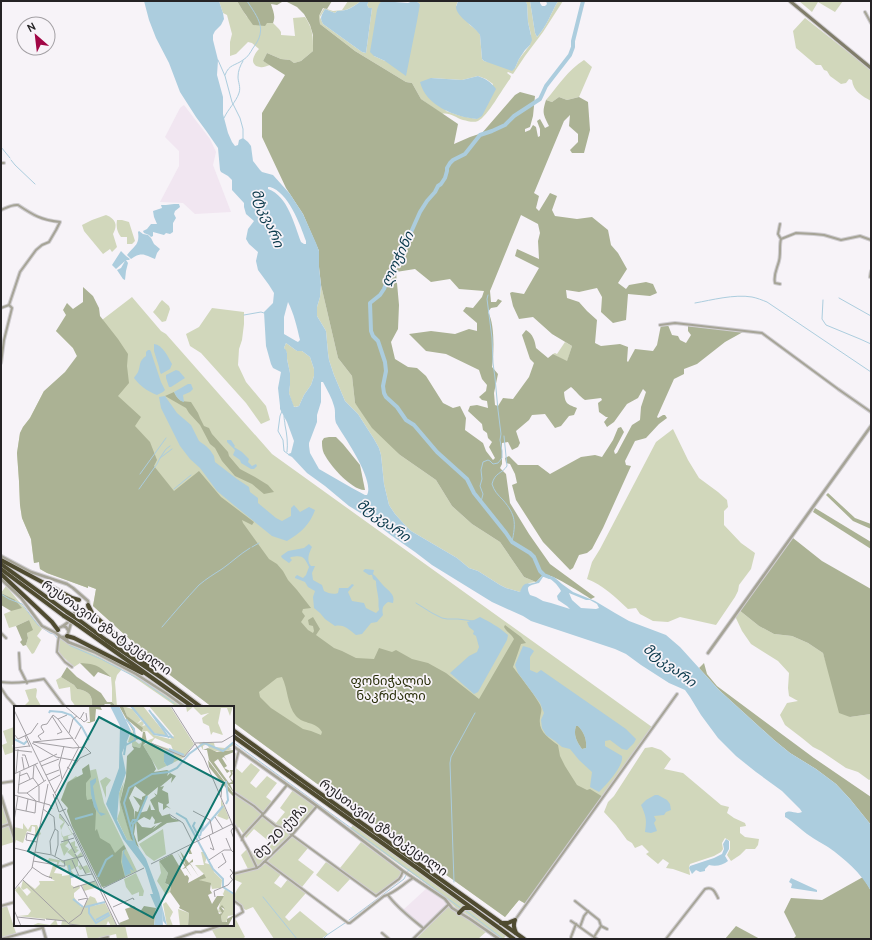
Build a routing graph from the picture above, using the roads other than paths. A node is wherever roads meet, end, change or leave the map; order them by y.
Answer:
1 (790, 1) edge
2 (865, 12) dead end
3 (871, 23) edge
4 (871, 68) edge
5 (1, 210) edge
6 (780, 224) dead end
7 (782, 239) junction
8 (871, 240) edge
9 (871, 271) edge
10 (870, 277) dead end
11 (780, 284) dead end
12 (9, 305) junction
13 (1, 308) edge
14 (660, 325) dead end
15 (1, 363) edge
16 (871, 412) edge
17 (871, 426) edge
18 (1, 556) edge
19 (1, 560) edge
20 (1, 564) edge
21 (1, 569) edge
22 (1, 574) edge
23 (1, 578) edge
24 (76, 591) junction
25 (84, 599) junction
26 (78, 602) junction
27 (88, 605) junction
28 (83, 610) junction
29 (66, 614) junction
30 (77, 622) junction
31 (63, 626) junction
32 (68, 631) junction
33 (1, 633) edge
34 (59, 634) junction
35 (66, 636) junction
36 (6, 638) dead end
37 (68, 642) junction
38 (18, 653) dead end
39 (708, 653) dead end
40 (72, 667) dead end
41 (162, 678) junction
42 (1, 682) edge
43 (27, 683) junction
44 (160, 683) junction
45 (1, 688) edge
46 (677, 694) dead end
47 (15, 706) edge
48 (64, 706) edge
49 (184, 706) edge
50 (192, 706) edge
51 (200, 706) edge
52 (234, 731) edge
53 (234, 737) edge
54 (234, 747) edge
55 (238, 750) junction
56 (234, 768) edge
57 (294, 778) junction
58 (14, 781) edge
59 (1, 783) edge
60 (286, 785) junction
61 (234, 793) edge
62 (1, 796) edge
63 (317, 806) junction
64 (262, 814) junction
65 (10, 824) junction
66 (234, 825) edge
67 (1, 827) edge
68 (292, 835) junction
69 (14, 837) edge
70 (242, 840) junction
71 (14, 862) edge
72 (264, 862) junction
73 (1, 867) edge
74 (257, 868) junction
75 (404, 871) junction
76 (234, 873) edge
77 (414, 878) junction
78 (388, 895) junction
79 (718, 898) dead end
80 (234, 901) edge
81 (462, 901) junction
82 (575, 901) dead end
83 (14, 902) edge
84 (449, 904) junction
85 (1, 906) edge
86 (471, 908) junction
87 (461, 911) junction
88 (588, 911) junction
89 (234, 917) edge
90 (515, 920) junction
91 (571, 921) dead end
92 (501, 923) junction
93 (576, 924) junction
94 (42, 926) edge
95 (219, 926) edge
96 (601, 926) junction
97 (580, 927) junction
98 (423, 928) junction
99 (607, 929) dead end
100 (382, 933) dead end
101 (516, 934) junction
102 (108, 937) dead end
103 (594, 937) junction
104 (9, 938) edge
105 (1, 939) edge
106 (46, 939) edge
107 (100, 939) edge
108 (175, 939) edge
109 (389, 939) edge
110 (413, 939) edge
111 (499, 939) edge
112 (514, 939) edge
113 (524, 939) edge
114 (571, 939) edge
115 (597, 939) edge
116 (666, 939) edge

1 - 4 main road
2 - 3 street
5 - 12 street
6 - 7 street
7 - 8 street
7 - 11 street
9 - 10 street
12 - 13 street
12 - 15 street
14 - 16 street
17 - 39 street
18 - 24 street
19 - 26 highway
20 - 29 highway, რუსთავის გზატკეცილი
21 - 29 highway, რუსთავის გზატკეცილი
22 - 34 highway
23 - 34 street
24 - 25 street
24 - 26 street
25 - 26 street
25 - 27 street
26 - 28 street
26 - 31 street
27 - 28 street
27 - 41 highway
28 - 32 street
29 - 30 highway, რუსთავის გზატკეცილი, bridge
30 - 41 highway, რუსთავის გზატკეცილი
30 - 44 highway, რუსთავის გზატკეცილი
31 - 32 street
31 - 34 street
32 - 35 street
33 - 36 street
34 - 35 street
34 - 37 street
34 - 40 street
35 - 37 street
35 - 44 highway
37 - 49 street
38 - 43 street
41 - 51 highway, რუსთავის გზატკეცილი
42 - 43 street
43 - 48 street
44 - 50 highway, რუსთავის გზატკეცილი
45 - 47 street
46 - 90 street
52 - 57 highway, რუსთავის გზატკეცილი
53 - 57 highway, რუსთავის გზატკეცილი
54 - 55 street
55 - 56 street
55 - 60 street
57 - 81 highway, რუსთავის გზატკეცილი
57 - 92 highway, რუსთავის გზატკეცილი
58 - 59 street
60 - 63 street
60 - 64 street
61 - 64 street
62 - 65 street
63 - 68 street, მე-20 ქუჩა
63 - 75 street
64 - 68 street
64 - 70 street
65 - 67 street
65 - 69 street
66 - 70 street
68 - 72 street, მე-20 ქუჩა
68 - 75 street
70 - 74 street
71 - 73 street
72 - 74 street, მე-20 ქუჩა
72 - 78 street
74 - 76 street, მე-20 ქუჩა
75 - 77 street
77 - 78 street
77 - 84 street
78 - 98 street
79 - 116 street
80 - 89 street
81 - 86 highway, რუსთავის გზატკეცილი
81 - 87 highway
82 - 88 street
83 - 85 street
84 - 87 street
84 - 98 street
86 - 87 highway
86 - 112 highway, რუსთავის გზატკეცილი
87 - 111 street
88 - 96 street
88 - 97 street
90 - 92 highway
90 - 101 highway
91 - 93 street
92 - 101 highway, რუსთავის გზატკეცილი
93 - 97 street
93 - 114 street
94 - 104 street
94 - 106 street
95 - 108 street
96 - 99 street
96 - 103 street
97 - 103 street
98 - 110 street
100 - 109 street
101 - 113 highway, რუსთავის გზატკეცილი
102 - 107 street
103 - 115 street
104 - 105 street

